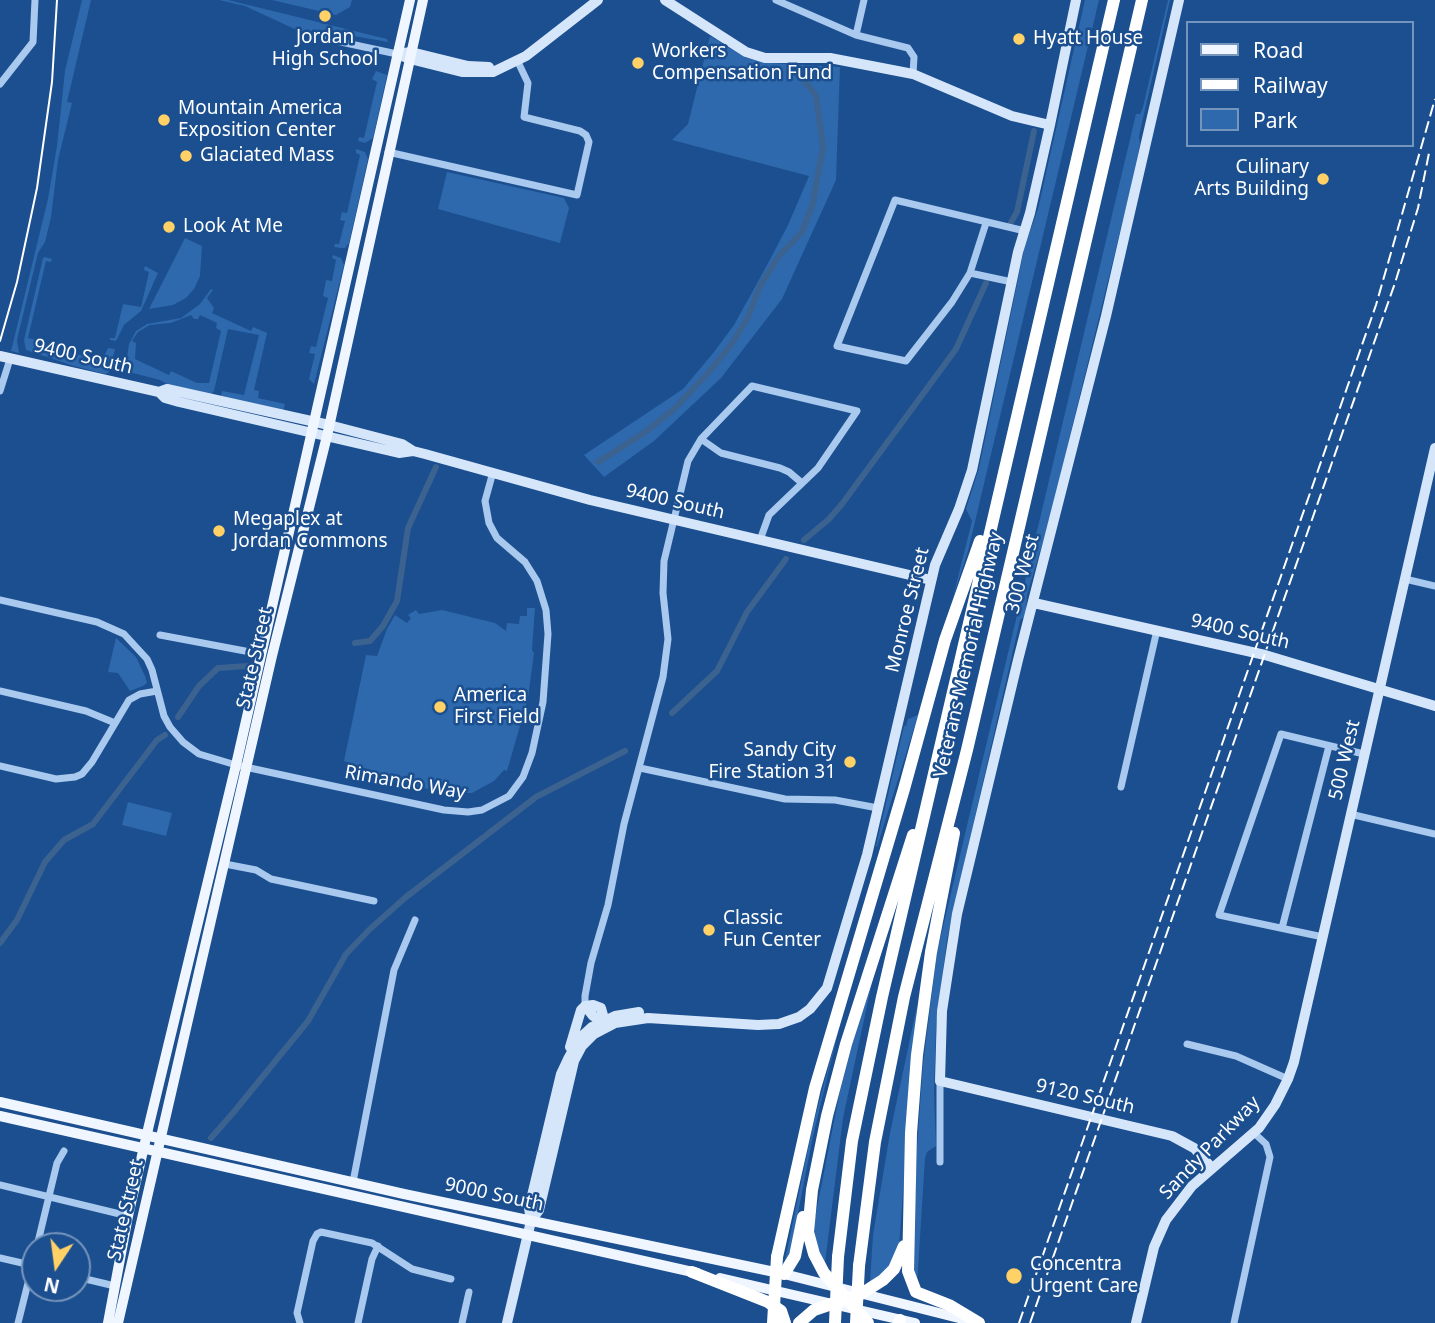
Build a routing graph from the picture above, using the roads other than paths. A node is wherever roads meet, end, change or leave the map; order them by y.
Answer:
1 (35, 0) edge
2 (410, 0) edge
3 (423, 0) edge
4 (598, 0) edge
5 (665, 0) edge
6 (776, 0) edge
7 (864, 0) edge
8 (1076, 0) edge
9 (1114, 0) edge
10 (1142, 0) edge
11 (1179, 0) edge
12 (856, 35) junction
13 (327, 39) dead end
14 (397, 54) junction
15 (410, 56) junction
16 (518, 62) junction
17 (914, 74) junction
18 (1, 82) edge
19 (1050, 125) junction
20 (388, 152) junction
21 (986, 223) junction
22 (1025, 231) junction
23 (970, 273) junction
24 (1012, 282) junction
25 (5, 357) edge
26 (0, 391) edge
27 (311, 427) junction
28 (328, 430) junction
29 (701, 439) junction
30 (1435, 448) edge
31 (1006, 457) junction
32 (493, 472) junction
33 (802, 483) junction
34 (673, 520) junction
35 (760, 540) junction
36 (1405, 579) junction
37 (931, 580) junction
38 (1435, 586) edge
39 (0, 600) edge
40 (1034, 603) junction
41 (1157, 631) junction
42 (160, 635) dead end
43 (245, 650) dead end
44 (1379, 689) junction
45 (0, 691) edge
46 (157, 691) junction
47 (1435, 706) edge
48 (115, 723) junction
49 (1329, 746) junction
50 (967, 750) junction
51 (1364, 754) junction
52 (0, 765) edge
53 (242, 766) junction
54 (640, 768) junction
55 (936, 768) junction
56 (1121, 788) dead end
57 (878, 808) junction
58 (1350, 814) junction
59 (1435, 834) edge
60 (225, 864) junction
61 (374, 901) dead end
62 (415, 920) dead end
63 (1282, 929) junction
64 (1323, 937) junction
65 (585, 1006) junction
66 (677, 1018) junction
67 (602, 1021) junction
68 (1187, 1044) dead end
69 (578, 1052) junction
70 (561, 1074) junction
71 (1288, 1079) junction
72 (940, 1081) junction
73 (0, 1102) edge
74 (0, 1116) edge
75 (1254, 1133) junction
76 (146, 1135) junction
77 (161, 1138) junction
78 (144, 1147) junction
79 (64, 1151) dead end
80 (158, 1151) junction
81 (940, 1162) dead end
82 (1212, 1168) junction
83 (353, 1182) junction
84 (0, 1185) edge
85 (812, 1190) junction
86 (909, 1196) junction
87 (49, 1197) junction
88 (128, 1216) junction
89 (531, 1221) junction
90 (40, 1232) edge
91 (528, 1236) junction
92 (378, 1246) junction
93 (0, 1258) edge
94 (21, 1263) edge
95 (692, 1272) junction
96 (784, 1274) junction
97 (451, 1279) dead end
98 (91, 1280) edge
99 (116, 1286) junction
100 (838, 1288) junction
101 (469, 1292) dead end
102 (861, 1294) junction
103 (848, 1298) junction
104 (24, 1302) edge
105 (832, 1304) junction
106 (857, 1317) edge
107 (900, 1321) edge
108 (299, 1322) edge
109 (18, 1323) edge
110 (108, 1323) edge
111 (118, 1323) edge
112 (358, 1323) edge
113 (462, 1323) edge
114 (507, 1323) edge
115 (773, 1323) edge
116 (785, 1323) edge
117 (799, 1323) edge
118 (835, 1323) edge
119 (868, 1323) edge
120 (915, 1323) edge
121 (980, 1323) edge
122 (1136, 1323) edge
123 (1234, 1323) edge

1 - 18 street
2 - 14 main road, State Street
3 - 15 main road, State Street
4 - 16 street
5 - 17 street
6 - 12 street
7 - 12 street
8 - 19 street, Monroe Street
9 - 31 highway, Veterans Memorial Highway
10 - 50 highway, Veterans Memorial Highway
11 - 40 street, 300 West
12 - 17 street
13 - 14 street
14 - 15 street
14 - 27 main road, State Street
15 - 16 street
15 - 20 main road, State Street
16 - 20 street
17 - 19 street
19 - 22 street, Monroe Street
20 - 28 main road, State Street
21 - 22 street
21 - 23 street
21 - 23 street
22 - 24 street, Monroe Street
23 - 24 street
24 - 37 street, Monroe Street
25 - 26 street
25 - 27 street, 9400 South
27 - 28 street, 9400 South
27 - 53 main road, State Street
28 - 32 street, 9400 South
28 - 53 main road, State Street
29 - 33 street
29 - 33 street
29 - 34 street
30 - 36 street, 500 West
31 - 55 highway, Veterans Memorial Highway
31 - 115 highway, bridge
32 - 34 street, 9400 South
32 - 53 street, Rimando Way
33 - 35 street
34 - 35 street, 9400 South
34 - 54 street
35 - 37 street, 9400 South
36 - 38 street
36 - 44 street, 500 West
37 - 57 street, Monroe Street
39 - 46 street, Rimando Way
40 - 41 street, 9400 South
40 - 72 street, 300 West
41 - 44 street, 9400 South
41 - 56 street
42 - 43 street
44 - 47 street, 9400 South
44 - 51 street, 500 West
45 - 48 street
46 - 48 street
46 - 53 street, Rimando Way
48 - 52 street
49 - 51 street
49 - 63 street
49 - 63 street
50 - 86 highway
50 - 106 highway, Veterans Memorial Highway, bridge
51 - 58 street, 500 West
53 - 60 main road, State Street
53 - 76 main road, State Street
54 - 57 street
54 - 65 street
55 - 85 highway
55 - 118 highway, Veterans Memorial Highway, bridge
57 - 66 street, Monroe Street
58 - 59 street
58 - 64 street, 500 West
60 - 61 street
60 - 77 main road, State Street
62 - 83 street
63 - 64 street
64 - 71 street, 500 West
65 - 67 street
65 - 70 street
66 - 67 street, Monroe Street
66 - 69 street, Monroe Street
67 - 69 street
67 - 70 street, Monroe Street
68 - 71 street
69 - 89 street, Monroe Street
70 - 89 street, Monroe Street
71 - 75 street, Sandy Parkway
72 - 81 street, 300 West
72 - 82 street, 9120 South
73 - 76 main road, 9000 South
74 - 78 main road, 9000 South
75 - 82 street, Sandy Parkway
75 - 123 street
76 - 77 main road, 9000 South
76 - 78 main road, State Street
77 - 80 main road, State Street
77 - 83 main road, 9000 South
78 - 80 main road, 9000 South
78 - 88 main road, State Street
79 - 87 street
80 - 91 main road, 9000 South
80 - 111 main road, State Street
82 - 122 street, Sandy Parkway
83 - 89 main road, 9000 South
84 - 87 street
85 - 96 highway
85 - 100 highway
86 - 102 highway
86 - 121 highway
87 - 88 street
87 - 90 street
88 - 99 main road, State Street
89 - 91 street, Monroe Street
89 - 96 main road, 9000 South
91 - 95 main road, 9000 South
91 - 114 street, Monroe Street
92 - 97 street
92 - 108 street
92 - 112 street
93 - 94 street
95 - 105 main road, 9000 South
95 - 116 highway
96 - 100 main road, 9000 South
98 - 99 street
99 - 110 main road, State Street
100 - 102 main road, 9000 South
100 - 103 highway
101 - 113 street
102 - 103 highway
102 - 121 main road, 9000 South
103 - 105 highway
103 - 106 highway
104 - 109 street
105 - 106 main road, 9000 South
105 - 117 highway
106 - 107 main road, 9000 South
106 - 119 highway
107 - 120 main road, 9000 South

